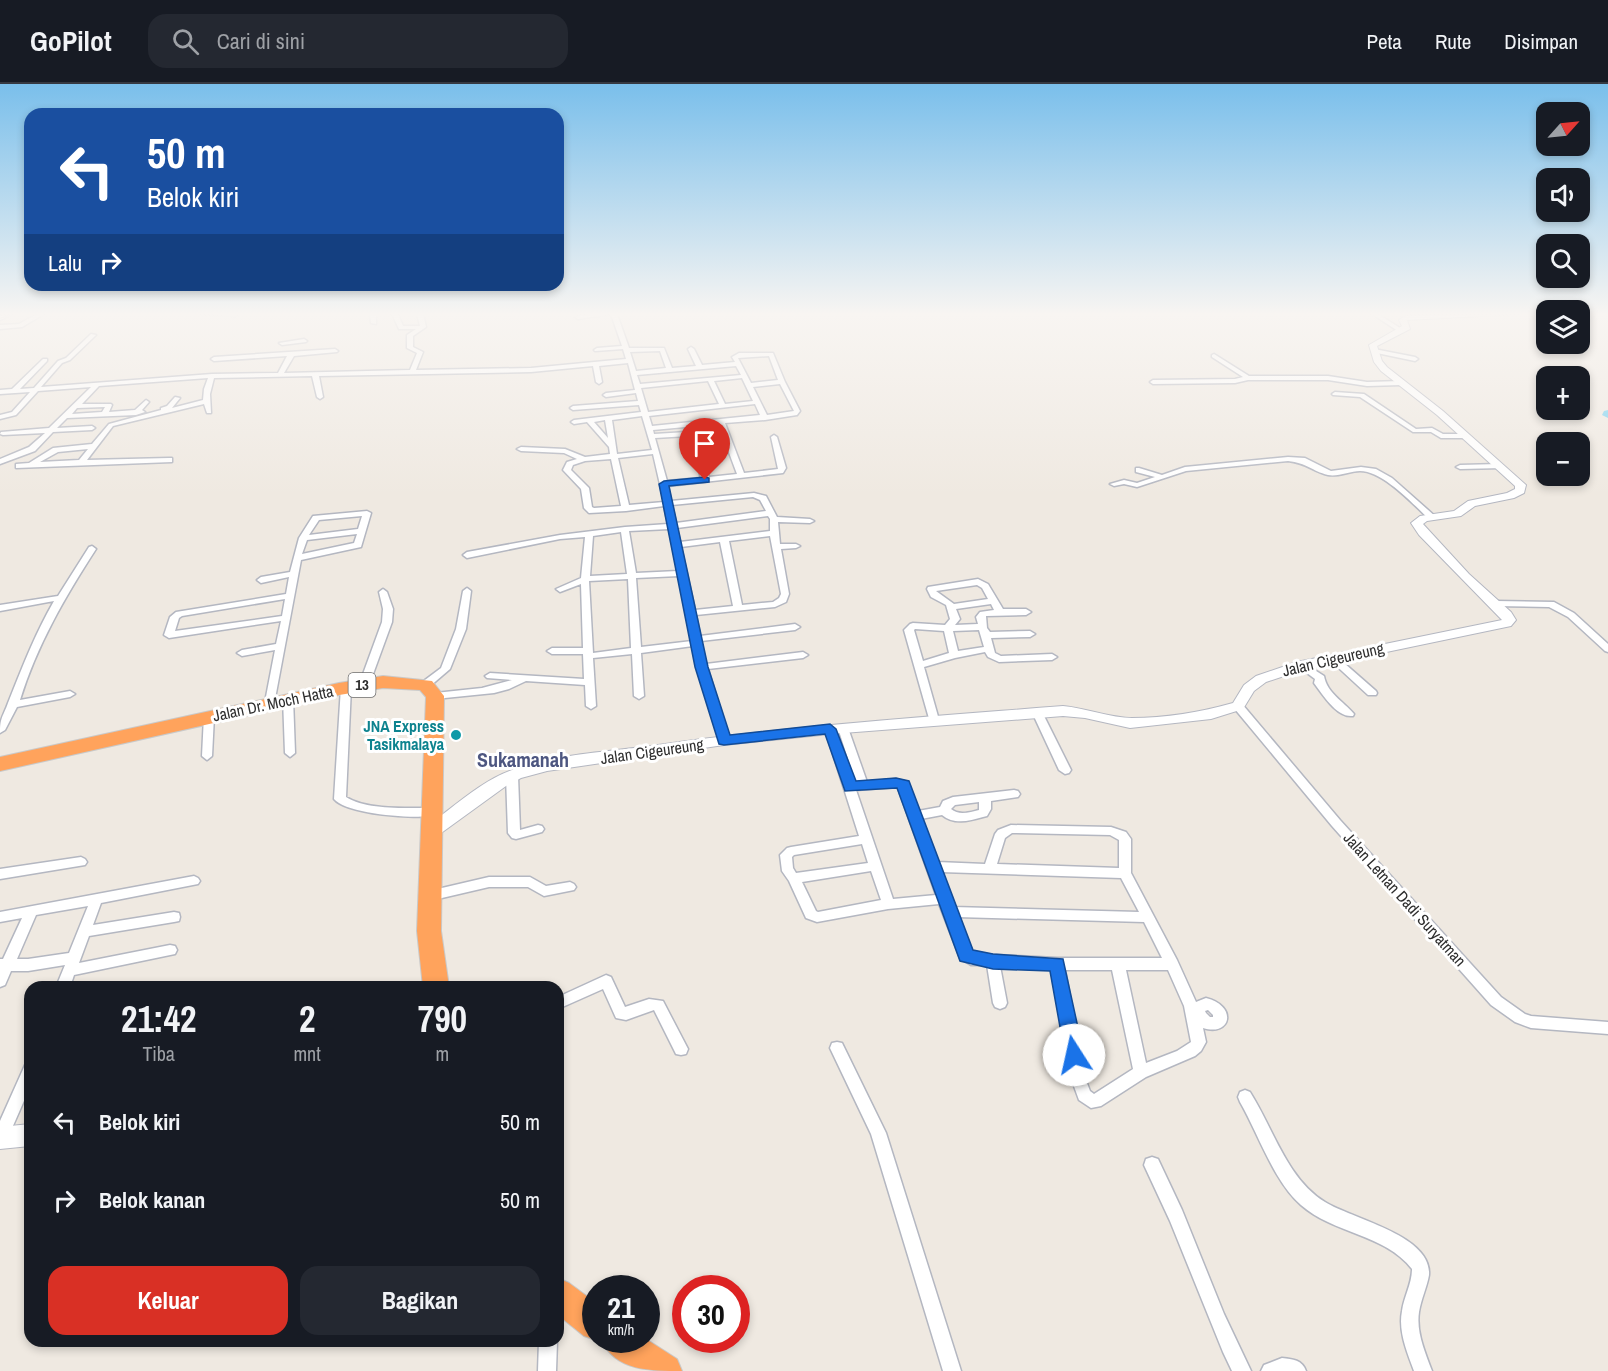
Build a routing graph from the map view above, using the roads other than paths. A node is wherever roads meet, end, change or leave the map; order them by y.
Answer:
1 (31, 374) edge
2 (50, 374) edge
3 (296, 374) edge
4 (315, 374) edge
5 (598, 374) edge
6 (634, 374) edge
7 (779, 374) edge
8 (1242, 374) edge
9 (1391, 374) edge
10 (280, 375) joint
11 (212, 376) junction
12 (745, 376) joint
13 (1248, 378) junction
14 (710, 379) junction
15 (599, 382) dead end
16 (782, 382) junction
17 (1153, 382) dead end
18 (1401, 383) junction
19 (98, 384) junction
20 (750, 385) junction
21 (697, 387) dead end
22 (38, 389) junction
23 (639, 390) junction
24 (14, 391) junction
25 (0, 392) edge
26 (1335, 394) dead end
27 (606, 395) dead end
28 (320, 397) dead end
29 (177, 398) dead end
30 (206, 401) junction
31 (146, 402) dead end
32 (758, 402) junction
33 (641, 403) junction
34 (77, 406) junction
35 (723, 406) junction
36 (573, 408) dead end
37 (676, 411) junction
38 (136, 412) junction
39 (210, 412) dead end
40 (104, 414) junction
41 (645, 414) junction
42 (68, 416) junction
43 (0, 417) edge
44 (608, 418) junction
45 (765, 418) junction
46 (589, 420) junction
47 (574, 422) dead end
48 (721, 422) junction
49 (92, 428) dead end
50 (686, 428) junction
51 (54, 429) junction
52 (650, 432) junction
53 (3, 433) dead end
54 (1465, 436) junction
55 (774, 437) dead end
56 (94, 446) junction
57 (612, 446) junction
58 (521, 449) dead end
59 (656, 452) junction
60 (614, 456) junction
61 (169, 460) dead end
62 (581, 460) junction
63 (0, 462) edge
64 (81, 462) junction
65 (31, 465) junction
66 (19, 466) dead end
67 (1499, 466) junction
68 (1460, 467) dead end
69 (1138, 470) dead end
70 (742, 476) junction
71 (1162, 477) junction
72 (705, 480) junction
73 (664, 484) junction
74 (1114, 484) dead end
75 (583, 485) junction
76 (668, 505) junction
77 (626, 509) junction
78 (773, 516) junction
79 (1432, 517) junction
80 (810, 521) dead end
81 (672, 526) junction
82 (625, 529) junction
83 (361, 531) junction
84 (774, 533) junction
85 (589, 534) junction
86 (303, 538) junction
87 (724, 539) junction
88 (676, 545) junction
89 (796, 546) dead end
90 (777, 547) junction
91 (92, 549) dead end
92 (467, 555) dead end
93 (297, 558) junction
94 (682, 573) junction
95 (294, 574) junction
96 (632, 576) junction
97 (585, 579) junction
98 (261, 580) dead end
99 (560, 589) dead end
100 (467, 591) dead end
101 (382, 592) dead end
102 (290, 596) junction
103 (59, 598) junction
104 (994, 600) junction
105 (260, 601) junction
106 (1496, 604) junction
107 (951, 607) junction
108 (0, 608) edge
109 (738, 608) junction
110 (1000, 612) junction
111 (1026, 612) dead end
112 (691, 613) junction
113 (285, 618) junction
114 (256, 623) junction
115 (795, 627) dead end
116 (948, 628) junction
117 (984, 631) junction
118 (1030, 634) dead end
119 (696, 641) junction
120 (280, 646) junction
121 (989, 649) junction
122 (1608, 649) edge
123 (638, 650) junction
124 (552, 651) dead end
125 (242, 653) dead end
126 (587, 653) junction
127 (803, 655) dead end
128 (954, 655) junction
129 (1052, 657) dead end
130 (1333, 658) junction
131 (1302, 665) junction
132 (918, 666) junction
133 (702, 667) junction
134 (490, 676) dead end
135 (526, 677) junction
136 (590, 681) junction
137 (355, 686) junction
138 (430, 690) junction
139 (1372, 693) dead end
140 (70, 694) dead end
141 (639, 696) dead end
142 (279, 700) junction
143 (13, 704) junction
144 (1238, 705) junction
145 (591, 706) dead end
146 (1037, 712) junction
147 (1349, 714) dead end
148 (209, 716) junction
149 (937, 716) junction
150 (836, 728) junction
151 (0, 730) edge
152 (724, 740) junction
153 (290, 753) dead end
154 (207, 756) dead end
155 (0, 764) edge
156 (1065, 770) dead end
157 (512, 776) junction
158 (857, 786) junction
159 (1014, 794) dead end
160 (985, 797) junction
161 (945, 810) junction
162 (916, 816) junction
163 (431, 822) junction
164 (538, 829) dead end
165 (867, 839) junction
166 (81, 862) dead end
167 (876, 866) junction
168 (933, 867) junction
169 (990, 868) junction
170 (1125, 873) junction
171 (0, 874) edge
172 (794, 878) junction
173 (194, 881) dead end
174 (570, 887) dead end
175 (429, 896) junction
176 (96, 900) junction
177 (888, 904) junction
178 (946, 905) junction
179 (32, 911) junction
180 (0, 917) edge
181 (174, 917) dead end
182 (1148, 917) junction
183 (83, 932) junction
184 (170, 950) dead end
185 (993, 962) junction
186 (72, 964) junction
187 (1057, 964) junction
188 (1172, 964) junction
189 (3, 965) edge
190 (1118, 965) junction
191 (0, 981) edge
192 (65, 981) edge
193 (435, 981) edge
194 (564, 1000) edge
195 (1000, 1003) dead end
196 (1608, 1028) edge
197 (837, 1048) dead end
198 (681, 1049) dead end
199 (1141, 1072) junction
200 (24, 1084) edge
201 (1245, 1097) dead end
202 (24, 1136) edge
203 (0, 1138) edge
204 (1152, 1165) dead end
205 (564, 1299) edge
206 (582, 1313) edge
207 (548, 1347) edge
208 (638, 1353) edge
209 (547, 1371) edge
210 (665, 1371) edge
211 (952, 1371) edge
212 (1242, 1371) edge
213 (1270, 1371) edge
214 (1297, 1371) edge
215 (1423, 1371) edge

1 - 24 street
2 - 22 street
3 - 10 street
4 - 28 street
5 - 15 street
6 - 23 street
7 - 16 street
8 - 13 street
9 - 18 street
10 - 11 street
11 - 19 street
11 - 30 street
12 - 14 street
12 - 20 street
13 - 17 street
13 - 18 street
14 - 23 street
14 - 35 street
16 - 20 street
16 - 45 street
18 - 54 street
19 - 22 street
19 - 34 street
20 - 32 street
21 - 23 street
22 - 24 street
22 - 43 street
23 - 27 street
23 - 33 street
24 - 25 street
26 - 54 street
29 - 38 street
30 - 39 street
30 - 56 street
31 - 38 street
32 - 35 street
32 - 45 street
33 - 36 street
33 - 41 street
34 - 40 street
34 - 42 street
35 - 37 street
37 - 41 street
37 - 50 street
38 - 40 street
40 - 42 street
41 - 44 street
41 - 52 street
42 - 51 street
44 - 46 street
44 - 57 street
45 - 48 street
46 - 47 street
46 - 57 street
48 - 50 street
48 - 70 street
49 - 51 street
50 - 52 street
50 - 52 street
50 - 72 street
51 - 53 street
51 - 63 street
52 - 59 street
54 - 67 street
55 - 70 street
56 - 64 street
56 - 65 street
57 - 60 street
58 - 62 street
59 - 60 street
59 - 73 street
60 - 62 street
60 - 77 street
61 - 64 street
62 - 75 street
62 - 75 street
64 - 65 street
65 - 66 street
67 - 68 street
67 - 79 street
69 - 71 street
70 - 72 street
71 - 74 street
71 - 79 street
72 - 73 street
73 - 76 street
75 - 77 street
76 - 77 street
76 - 78 street
76 - 81 street
78 - 80 street
78 - 81 street
78 - 84 street
79 - 106 street
81 - 82 street
81 - 88 street
82 - 85 street
82 - 96 street
83 - 86 street
83 - 86 street
83 - 93 street
84 - 87 street
84 - 90 street
85 - 92 street
85 - 97 street
86 - 93 street
87 - 88 street
87 - 109 street
88 - 94 street
89 - 90 street
90 - 109 street
91 - 103 street
93 - 95 street
94 - 96 street
94 - 112 street
95 - 98 street
95 - 102 street
96 - 97 street
96 - 123 street
97 - 99 street
97 - 126 street
100 - 138 street
101 - 137 street
102 - 105 street
102 - 113 street
103 - 108 street
103 - 143 street
104 - 107 street
104 - 107 street
104 - 110 street
105 - 114 street
105 - 114 street
106 - 122 street
106 - 130 street, Jalan Cigeureung
107 - 116 street
109 - 112 street
110 - 111 street
110 - 117 street
112 - 119 street
113 - 114 street
113 - 120 street
115 - 119 street
116 - 117 street
116 - 128 street
116 - 132 street
117 - 118 street
117 - 121 street
119 - 123 street
119 - 133 street
120 - 125 street
120 - 142 street
121 - 128 street
121 - 129 street
123 - 126 street
123 - 141 street
124 - 126 street
126 - 136 street
127 - 133 street
128 - 132 street
130 - 131 street, Jalan Cigeureung
130 - 139 street
131 - 144 street, Jalan Cigeureung
131 - 147 street
132 - 149 street
133 - 152 street
134 - 135 street
135 - 136 street
135 - 138 street
136 - 145 street
137 - 138 highway, Jalan Dr. Moch Hatta / 13
137 - 142 highway, Jalan Dr. Moch Hatta / 13
137 - 163 street
138 - 163 highway
140 - 143 street
142 - 148 highway, Jalan Dr. Moch Hatta / 13
142 - 153 street
143 - 151 street
144 - 146 street, Jalan Cigeureung
144 - 196 street, Jalan Letnan Dadi Suryatman
146 - 149 street, Jalan Cigeureung
146 - 156 street
148 - 154 street
148 - 155 highway, Jalan Dr. Moch Hatta / 13
149 - 150 street, Jalan Cigeureung
150 - 152 street, Jalan Cigeureung
150 - 158 street
152 - 157 street, Jalan Cigeureung
157 - 163 street, Jalan Cigeureung
157 - 164 street
158 - 162 street
158 - 165 street
159 - 160 street
160 - 161 street
160 - 161 street
161 - 162 street
162 - 168 street
163 - 175 highway
165 - 167 street
165 - 172 street
166 - 171 street
167 - 172 street
167 - 177 street
168 - 169 street
168 - 178 street
169 - 170 street
169 - 170 street
170 - 182 street
172 - 177 street
173 - 176 street
174 - 175 street
175 - 193 highway
176 - 179 street
176 - 183 street
177 - 178 street
178 - 182 street
178 - 185 street
179 - 180 street
179 - 189 street
181 - 183 street
182 - 188 street
183 - 186 street
184 - 186 street
185 - 187 street
185 - 195 street
186 - 189 street
186 - 192 street
187 - 190 street
187 - 199 street
188 - 190 street
188 - 199 street
189 - 191 street
190 - 199 street
194 - 198 street
197 - 211 street
200 - 203 street
201 - 215 street
202 - 203 street
204 - 212 street
205 - 206 highway
207 - 209 street
208 - 210 highway
213 - 214 street

